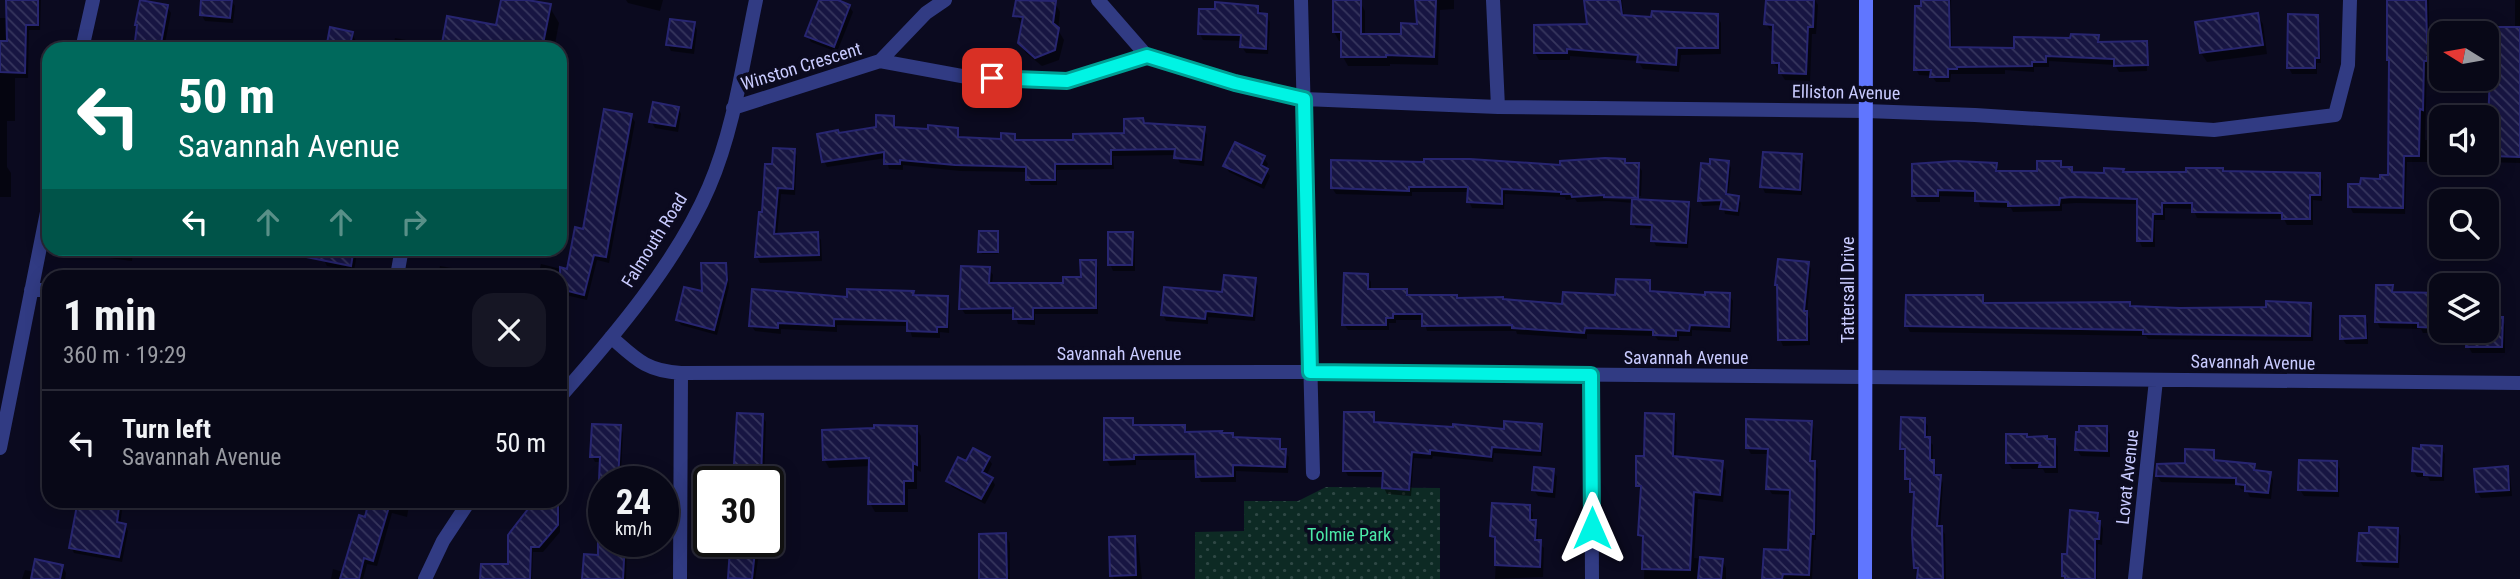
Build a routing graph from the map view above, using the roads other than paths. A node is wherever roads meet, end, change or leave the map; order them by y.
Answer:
1 (93, 0) edge
2 (756, 0) edge
3 (945, 0) edge
4 (1098, 0) edge
5 (1301, 0) edge
6 (1493, 0) edge
7 (1866, 0) edge
8 (2350, 0) edge
9 (84, 42) edge
10 (1147, 56) junction
11 (880, 61) junction
12 (1304, 99) junction
13 (733, 107) junction
14 (1498, 107) junction
15 (1866, 111) junction
16 (42, 236) edge
17 (31, 290) junction
18 (42, 290) edge
19 (611, 337) junction
20 (1310, 372) junction
21 (681, 373) junction
22 (1591, 375) junction
23 (1866, 377) junction
24 (2156, 380) junction
25 (2520, 383) edge
26 (567, 385) edge
27 (0, 448) edge
28 (1313, 472) dead end
29 (465, 508) edge
30 (425, 579) edge
31 (680, 579) edge
32 (1592, 579) edge
33 (1865, 579) edge
34 (2135, 579) edge

1 - 9 street
2 - 13 street, Falmouth Road
3 - 11 street, Winston Crescent
4 - 10 street
5 - 12 street
6 - 14 street
7 - 15 main road, Tattersall Drive
8 - 15 street, Elliston Avenue
10 - 11 street, Winston Crescent
10 - 12 street
11 - 13 street, Winston Crescent
12 - 14 street, Elliston Avenue
12 - 20 street
13 - 19 street, Falmouth Road
14 - 15 street, Elliston Avenue
15 - 23 main road, Tattersall Drive
16 - 17 street
17 - 18 street
17 - 27 street
19 - 21 street, Savannah Avenue
19 - 26 street, Falmouth Road
20 - 21 street, Savannah Avenue
20 - 22 street, Savannah Avenue
20 - 28 street
21 - 31 street
22 - 23 street, Savannah Avenue
22 - 32 street
23 - 24 street, Savannah Avenue
23 - 33 main road, Tattersall Drive
24 - 25 street, Savannah Avenue
24 - 34 street, Lovat Avenue
29 - 30 street

